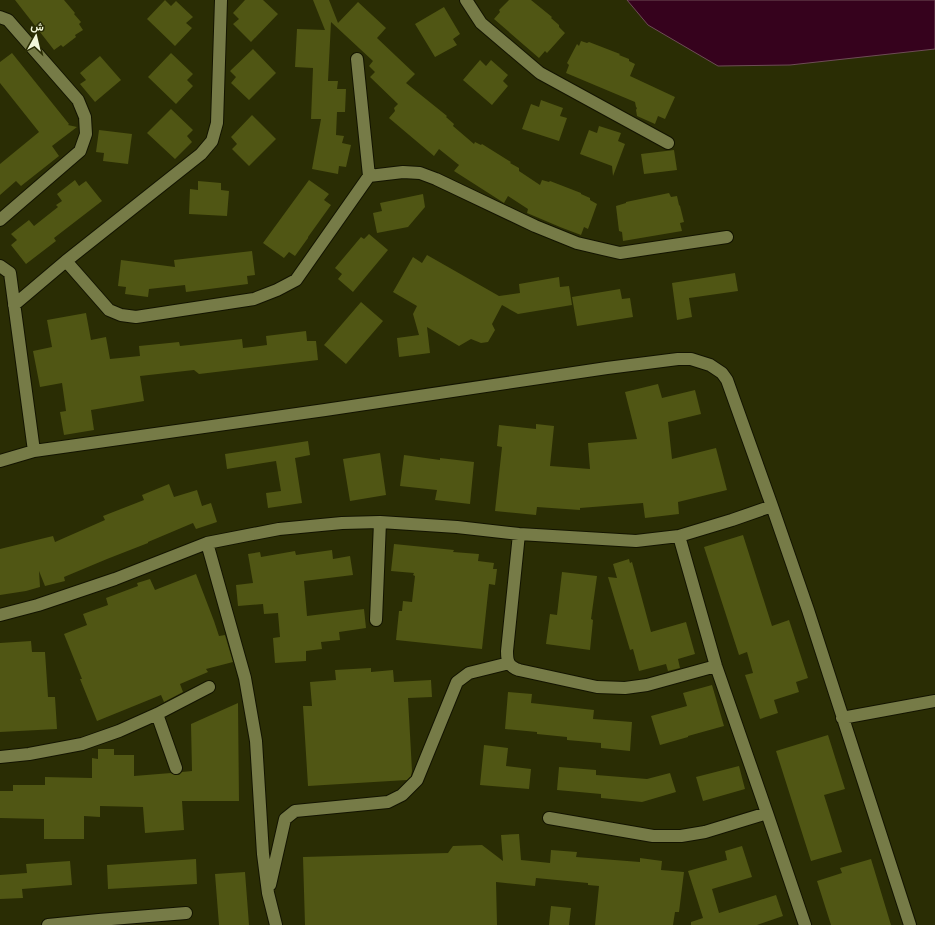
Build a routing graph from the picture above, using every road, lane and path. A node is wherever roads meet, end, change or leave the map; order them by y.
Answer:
1 (221, 0) edge
2 (466, 0) edge
3 (0, 17) edge
4 (357, 59) dead end
5 (668, 143) dead end
6 (369, 176) junction
7 (0, 220) edge
8 (727, 237) dead end
9 (66, 260) junction
10 (0, 266) edge
11 (14, 305) junction
12 (34, 452) junction
13 (0, 461) edge
14 (772, 506) junction
15 (380, 522) junction
16 (519, 534) junction
17 (679, 536) junction
18 (207, 543) junction
19 (0, 614) edge
20 (376, 620) dead end
21 (509, 663) junction
22 (716, 666) junction
23 (209, 687) dead end
24 (935, 701) edge
25 (157, 714) junction
26 (842, 718) junction
27 (0, 757) edge
28 (176, 768) dead end
29 (767, 813) junction
30 (549, 818) dead end
31 (268, 893) junction
32 (186, 913) dead end
33 (48, 925) edge
34 (276, 925) edge
35 (805, 925) edge
36 (910, 925) edge

1 - 9 street
2 - 5 street
3 - 7 street
4 - 6 street
6 - 8 street
6 - 9 street
9 - 11 street
10 - 11 street
11 - 12 street
12 - 13 street
12 - 14 street
14 - 17 street
14 - 26 street
15 - 16 street
15 - 18 street
15 - 20 street
16 - 17 street
16 - 21 street
17 - 22 street
18 - 19 street
18 - 31 street
21 - 22 street
21 - 31 street
22 - 29 street
23 - 25 street
24 - 26 street
25 - 27 street
25 - 28 street
26 - 36 street
29 - 30 street
29 - 35 street
31 - 34 street
32 - 33 street

